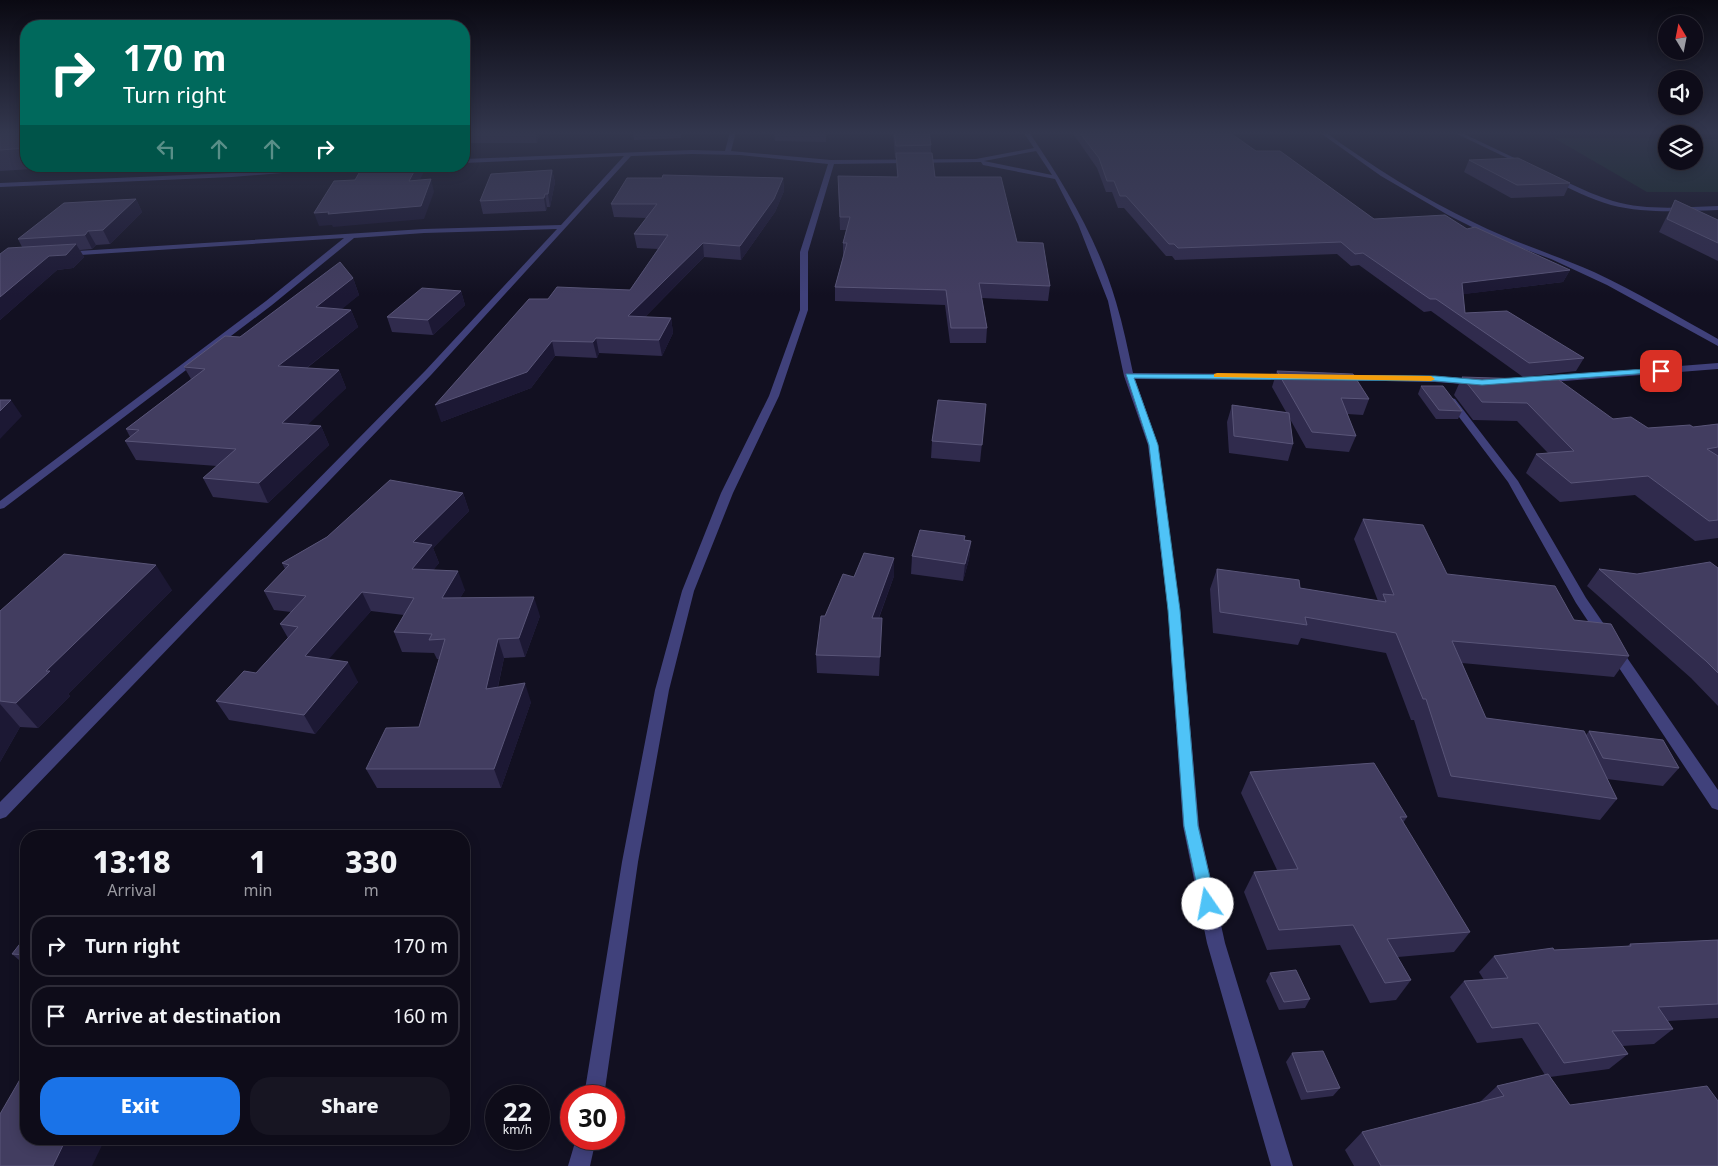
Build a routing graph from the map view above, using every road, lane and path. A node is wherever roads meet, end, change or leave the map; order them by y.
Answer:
1 (601, 186) edge
2 (826, 186) edge
3 (1062, 186) edge
4 (1405, 186) edge
5 (1572, 186) edge
6 (1718, 208) edge
7 (564, 227) junction
8 (353, 235) junction
9 (54, 255) edge
10 (1718, 343) edge
11 (1718, 366) edge
12 (1129, 376) junction
13 (1302, 377) edge
14 (1332, 378) edge
15 (1435, 379) junction
16 (1490, 382) edge
17 (1517, 382) edge
18 (0, 506) edge
19 (1718, 803) edge
20 (0, 812) edge
21 (596, 1085) edge
22 (584, 1150) edge
23 (580, 1166) edge
24 (1282, 1166) edge

1 - 7 street
2 - 21 street
3 - 12 street
4 - 10 street
5 - 6 street
7 - 8 street
7 - 20 street
8 - 9 street
8 - 18 street
11 - 17 street
12 - 13 street
12 - 24 street
14 - 15 street
15 - 16 street
15 - 19 street
22 - 23 street

